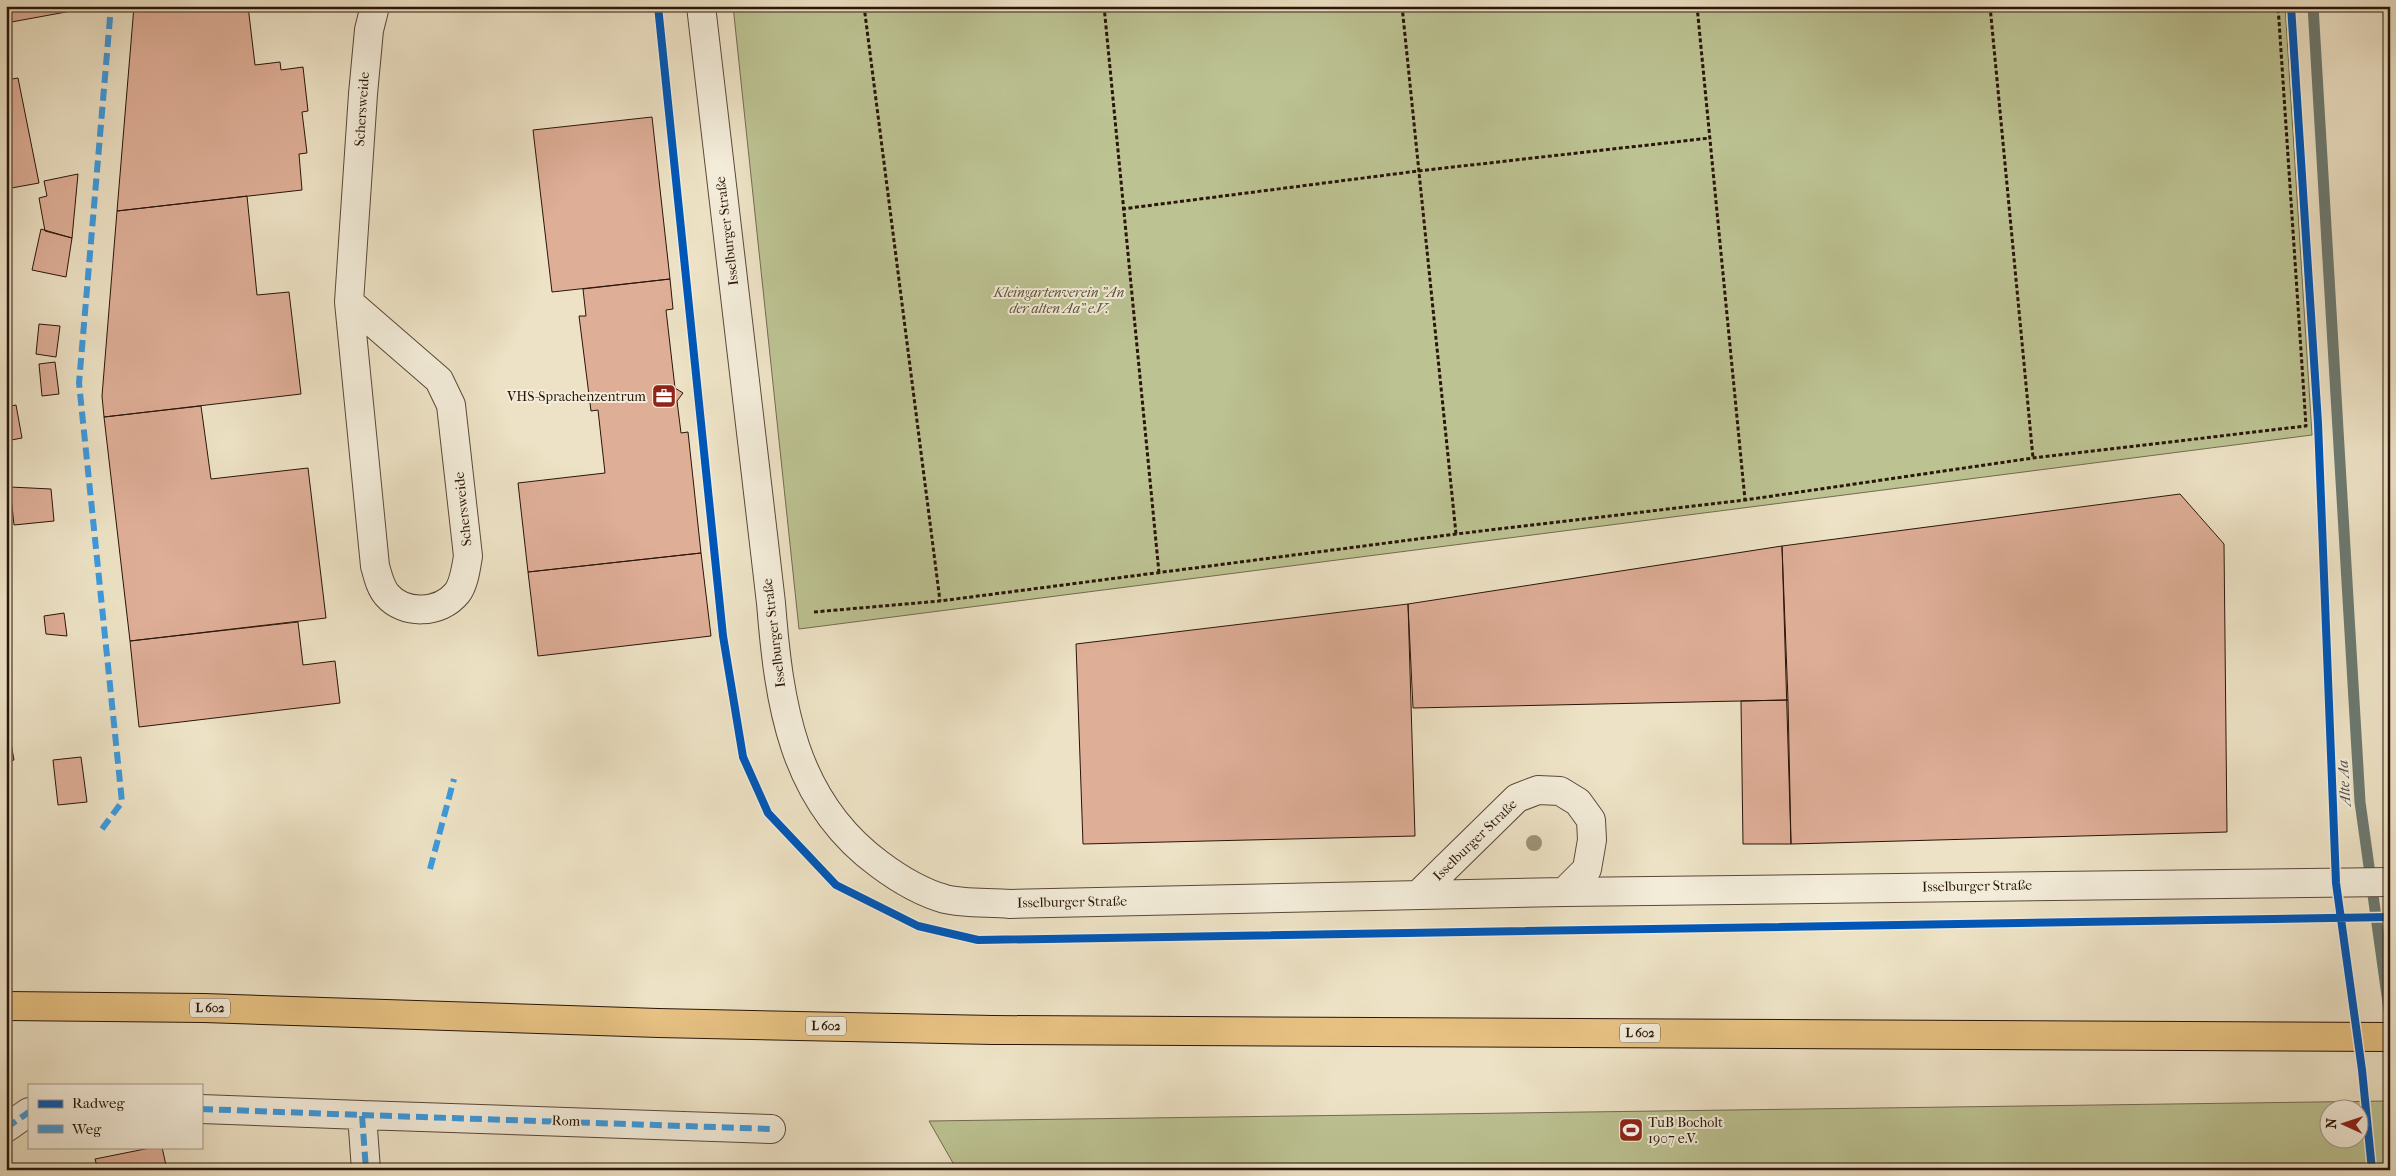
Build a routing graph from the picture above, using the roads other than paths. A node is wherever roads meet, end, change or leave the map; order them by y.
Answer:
1 (375, 6) edge
2 (701, 6) edge
3 (349, 302) junction
4 (2390, 882) edge
5 (1564, 892) junction
6 (1418, 895) junction
7 (6, 1006) edge
8 (2390, 1037) edge
9 (202, 1109) edge
10 (28, 1113) edge
11 (362, 1115) junction
12 (6, 1128) edge
13 (771, 1130) dead end
14 (366, 1170) edge

1 - 3 street, Schersweide
2 - 6 street, Isselburger Straße
3 - 3 street, Schersweide
4 - 5 street, Isselburger Straße
5 - 6 street, Isselburger Straße
5 - 6 street, Isselburger Straße
7 - 8 main road, L 602
9 - 11 street, Rom
10 - 12 street
11 - 13 street, Rom
11 - 14 street

